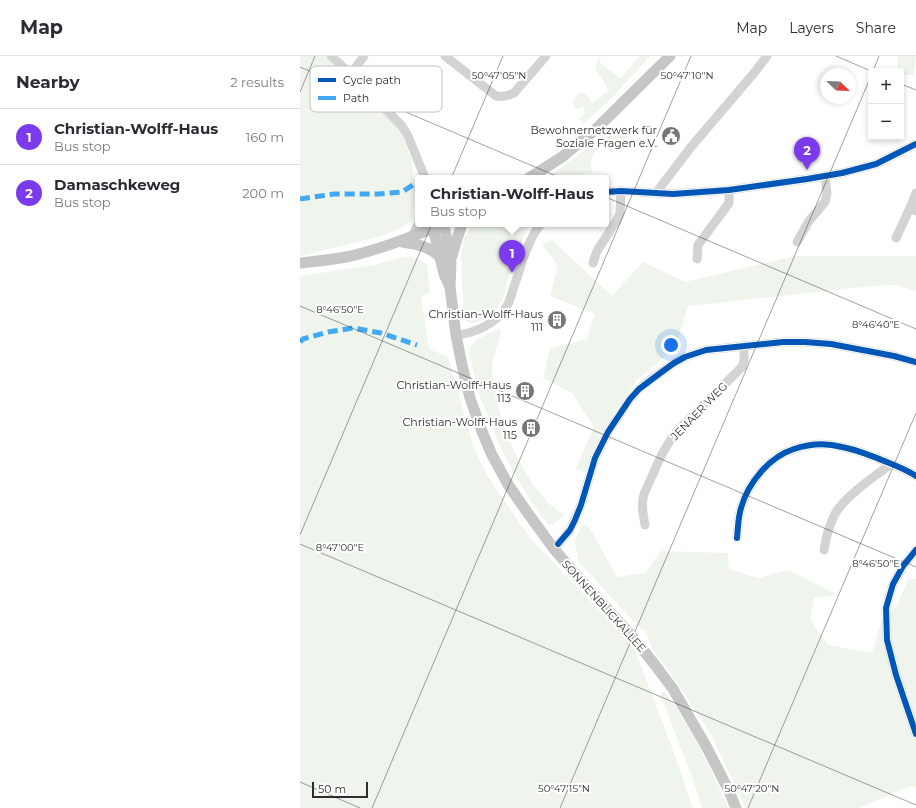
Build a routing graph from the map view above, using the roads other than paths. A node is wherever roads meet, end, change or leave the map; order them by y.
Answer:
1 (332, 56) edge
2 (364, 56) edge
3 (546, 56) edge
4 (670, 56) edge
5 (767, 56) edge
6 (450, 57) edge
7 (343, 66) edge
8 (357, 66) edge
9 (388, 112) edge
10 (916, 144) edge
11 (424, 175) edge
12 (534, 175) edge
13 (825, 176) junction
14 (729, 190) junction
15 (621, 191) junction
16 (609, 192) edge
17 (656, 193) junction
18 (916, 193) edge
19 (913, 209) edge
20 (416, 227) edge
21 (430, 227) edge
22 (432, 227) edge
23 (445, 227) edge
24 (461, 227) edge
25 (538, 227) edge
26 (411, 237) junction
27 (896, 238) dead end
28 (399, 241) junction
29 (797, 242) dead end
30 (439, 256) junction
31 (697, 259) dead end
32 (300, 263) edge
33 (451, 263) junction
34 (593, 263) dead end
35 (450, 288) junction
36 (456, 335) junction
37 (744, 346) junction
38 (916, 362) edge
39 (892, 464) junction
40 (916, 476) edge
41 (644, 525) dead end
42 (737, 538) dead end
43 (554, 548) junction
44 (824, 550) dead end
45 (916, 550) edge
46 (916, 734) edge
47 (736, 808) edge

1 - 7 street
2 - 8 street
3 - 6 street
4 - 12 main road
5 - 17 street
9 - 11 street
10 - 13 street
13 - 14 street
13 - 29 street
14 - 17 street
14 - 31 street
15 - 16 street
15 - 17 street
15 - 34 street
18 - 19 street
19 - 27 street
20 - 26 street
21 - 26 main road
22 - 30 main road, SONNENBLICKALLEE
23 - 33 main road, SONNENBLICKALLEE
24 - 33 main road
25 - 36 street
26 - 28 main road
28 - 30 main road
28 - 32 main road
30 - 35 main road, SONNENBLICKALLEE
33 - 35 main road, SONNENBLICKALLEE
35 - 36 main road, SONNENBLICKALLEE
36 - 43 main road, SONNENBLICKALLEE
37 - 38 street
37 - 41 street, JENAER WEG
37 - 43 street
39 - 40 street
39 - 42 street
39 - 44 street
43 - 47 main road, SONNENBLICKALLEE
45 - 46 street

